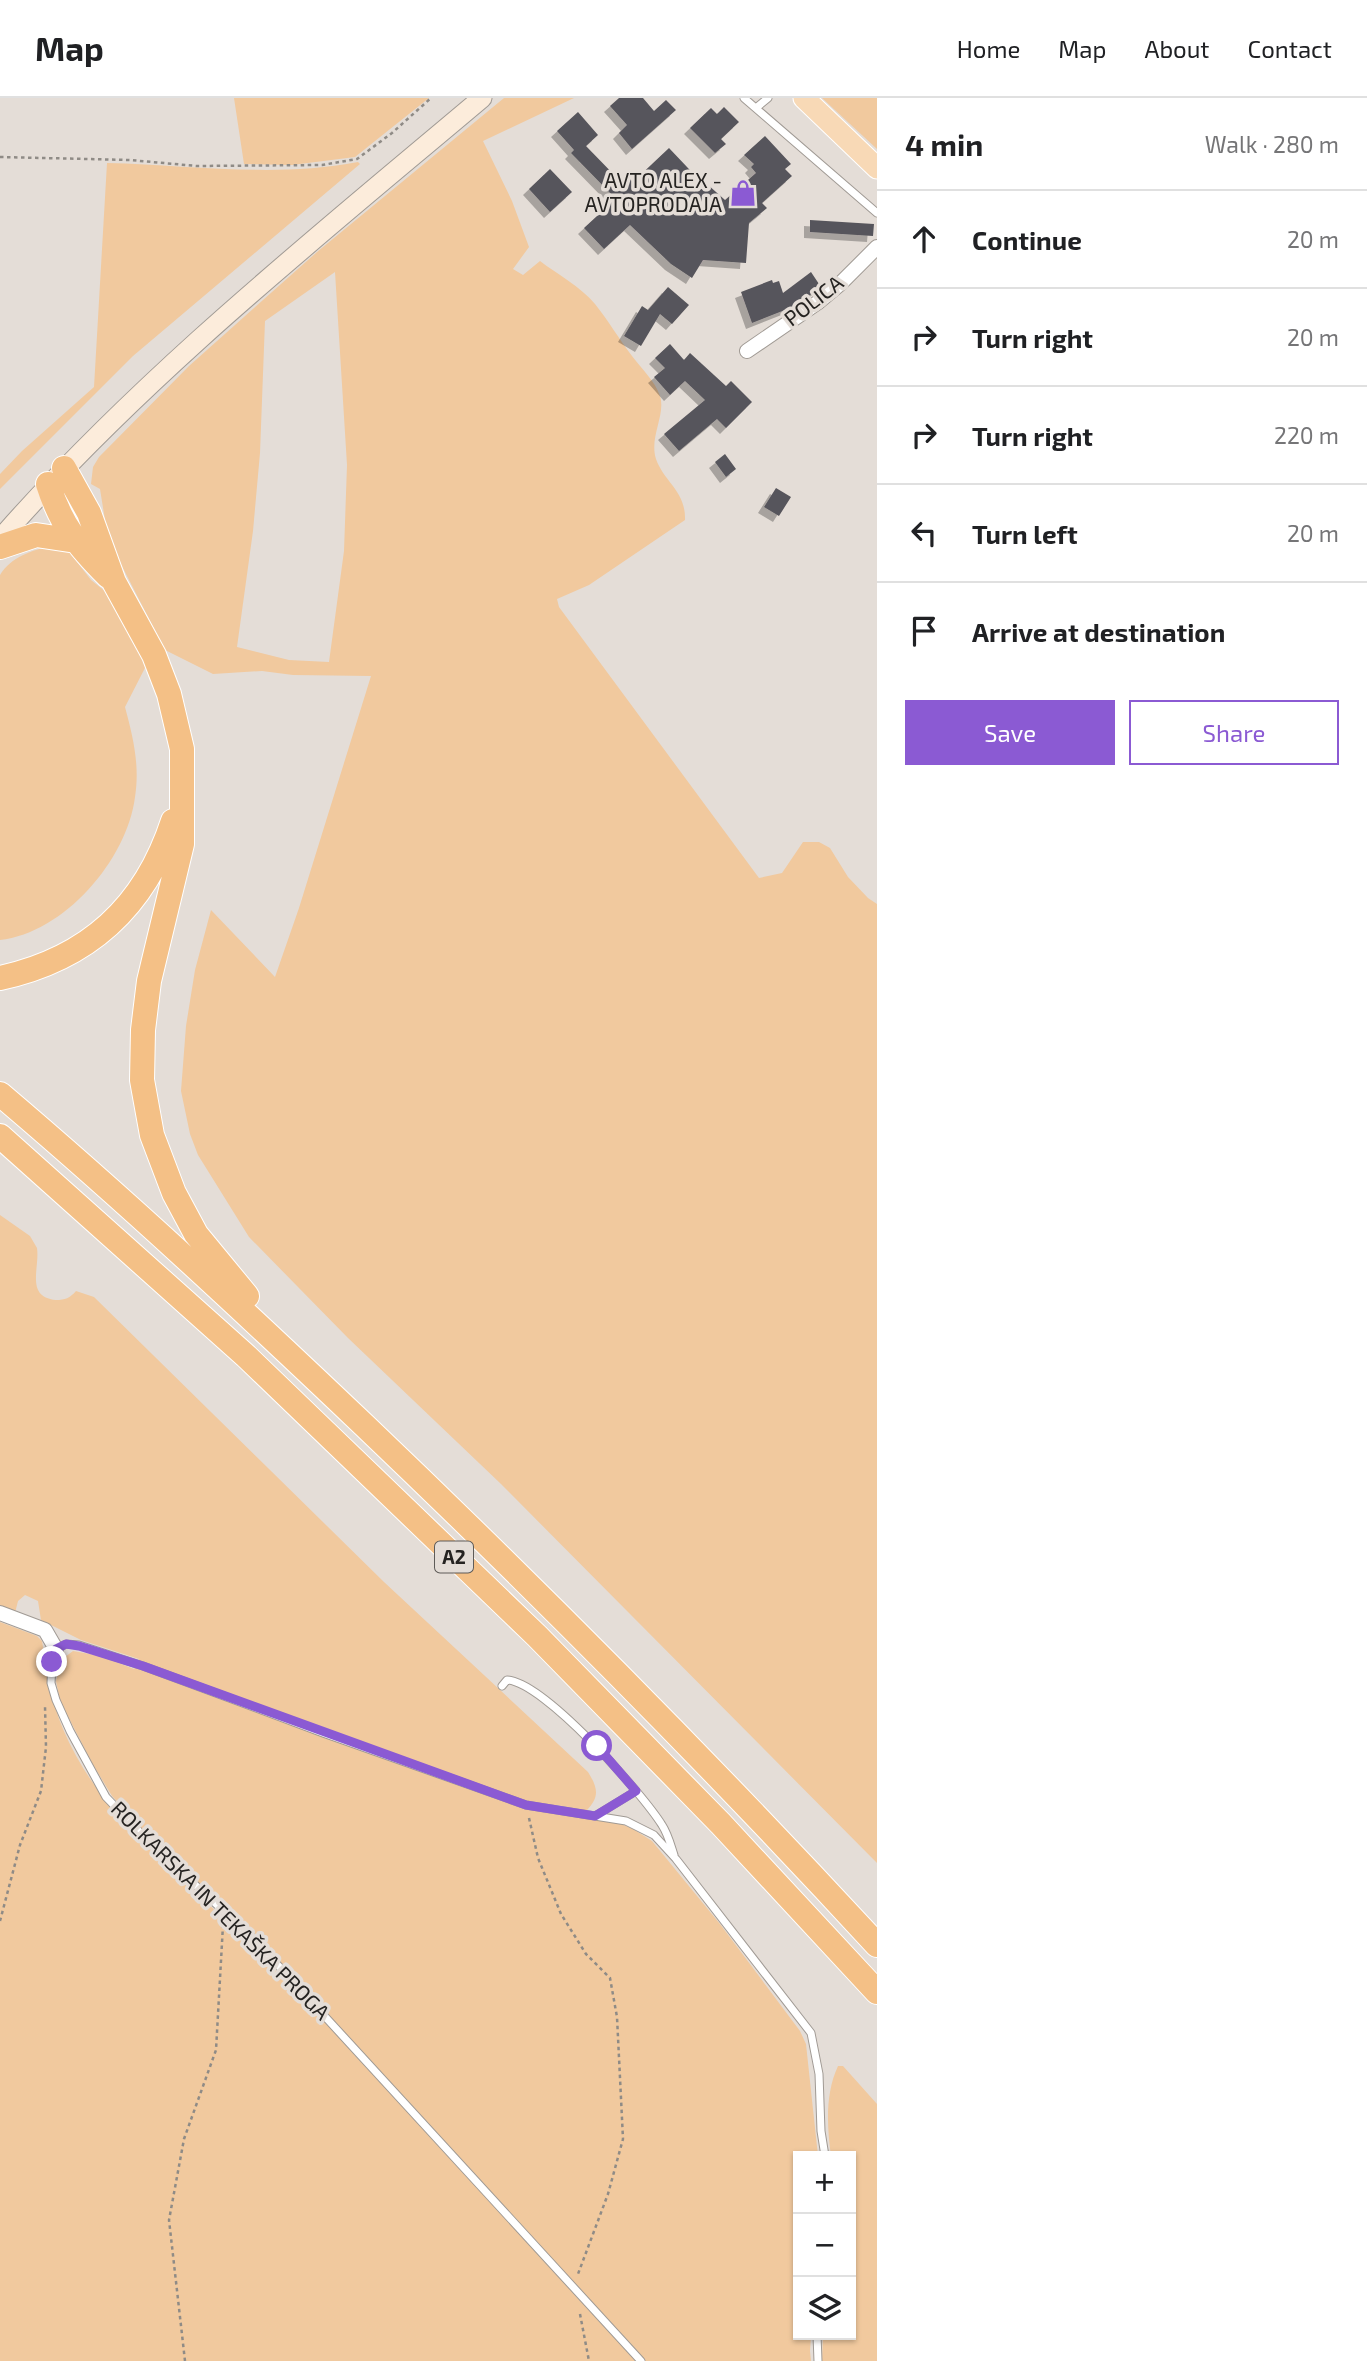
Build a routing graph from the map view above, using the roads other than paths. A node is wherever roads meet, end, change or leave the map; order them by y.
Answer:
1 (482, 98) edge
2 (744, 98) edge
3 (768, 98) edge
4 (804, 98) edge
5 (756, 108) junction
6 (877, 168) edge
7 (877, 212) edge
8 (877, 247) edge
9 (747, 351) dead end
10 (56, 476) junction
11 (0, 539) edge
12 (76, 541) junction
13 (0, 547) edge
14 (114, 582) junction
15 (182, 794) junction
16 (0, 978) edge
17 (0, 1094) edge
18 (0, 1136) edge
19 (262, 1328) junction
20 (0, 1613) edge
21 (56, 1649) junction
22 (502, 1686) dead end
23 (636, 1791) junction
24 (595, 1816) junction
25 (676, 1859) junction
26 (877, 1945) edge
27 (877, 1992) edge
28 (824, 2151) edge
29 (817, 2340) edge
30 (642, 2361) edge
31 (818, 2361) edge

1 - 10 main road
2 - 5 lane
3 - 5 lane
4 - 6 main road
5 - 7 lane
8 - 9 street, POLICA
10 - 11 main road
10 - 12 highway
10 - 14 highway
12 - 13 highway
12 - 14 highway
14 - 15 highway
15 - 16 highway
15 - 19 highway
17 - 19 highway, A2
18 - 27 highway, A2
19 - 26 highway, A2
20 - 21 street
21 - 24 lane
21 - 30 lane, ROLKARSKA IN TEKAŠKA PROGA
22 - 23 lane
23 - 24 lane
23 - 25 lane
24 - 25 lane
25 - 28 lane
29 - 31 lane

